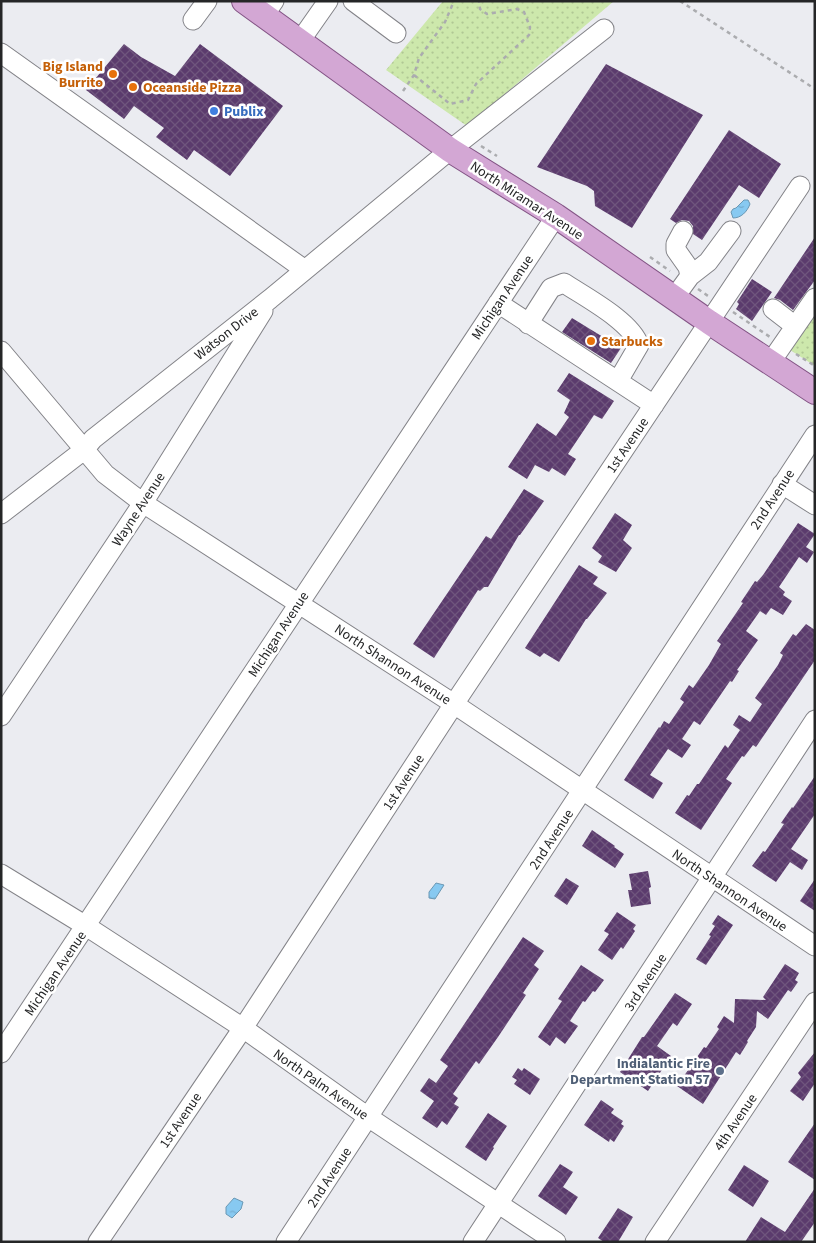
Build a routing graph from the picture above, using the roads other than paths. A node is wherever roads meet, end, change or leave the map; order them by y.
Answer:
1 (207, 1) edge
2 (244, 1) edge
3 (328, 1) edge
4 (353, 1) edge
5 (269, 8) edge
6 (193, 20) dead end
7 (604, 29) dead end
8 (396, 33) dead end
9 (300, 42) junction
10 (1, 53) edge
11 (450, 150) junction
12 (800, 186) dead end
13 (556, 216) junction
14 (683, 231) dead end
15 (731, 231) dead end
16 (305, 270) junction
17 (690, 276) junction
18 (674, 298) junction
19 (815, 298) edge
20 (270, 299) junction
21 (498, 303) junction
22 (773, 309) dead end
23 (709, 322) junction
24 (528, 324) junction
25 (795, 326) junction
26 (1, 351) edge
27 (770, 363) junction
28 (618, 381) junction
29 (815, 392) edge
30 (654, 405) junction
31 (815, 435) edge
32 (84, 450) junction
33 (782, 484) junction
34 (143, 503) junction
35 (815, 505) edge
36 (1, 514) edge
37 (299, 602) junction
38 (454, 704) junction
39 (1, 716) edge
40 (815, 720) edge
41 (582, 790) junction
42 (1, 874) edge
43 (712, 879) junction
44 (86, 926) junction
45 (815, 946) edge
46 (815, 1002) edge
47 (242, 1028) junction
48 (1, 1053) edge
49 (368, 1117) junction
50 (498, 1204) junction
51 (98, 1242) edge
52 (286, 1242) edge
53 (473, 1242) edge
54 (556, 1242) edge
55 (655, 1242) edge

1 - 6 street
2 - 5 main road, North Miramar Avenue
3 - 9 street
4 - 8 street
5 - 9 main road, North Miramar Avenue
7 - 11 street, Watson Drive
9 - 11 main road, North Miramar Avenue
10 - 16 street
11 - 13 main road, North Miramar Avenue
11 - 16 street, Watson Drive
12 - 23 street, 1st Avenue
13 - 18 main road, North Miramar Avenue
13 - 21 street, Michigan Avenue
14 - 17 street
15 - 17 street
16 - 20 street, Watson Drive
17 - 18 street
18 - 23 main road, North Miramar Avenue
19 - 25 street
20 - 32 street, Watson Drive
20 - 34 street, Wayne Avenue
21 - 24 street
21 - 37 street, Michigan Avenue
22 - 25 street
23 - 27 main road, North Miramar Avenue
23 - 30 street, 1st Avenue
24 - 28 street
24 - 28 street
25 - 27 street
26 - 32 street, North Shannon Avenue
27 - 29 main road, North Miramar Avenue
28 - 30 street
30 - 38 street, 1st Avenue
31 - 33 street, 2nd Avenue
32 - 34 street, North Shannon Avenue
32 - 36 street, Watson Drive
33 - 35 street
33 - 41 street, 2nd Avenue
34 - 37 street, North Shannon Avenue
34 - 39 street, Wayne Avenue
37 - 38 street, North Shannon Avenue
37 - 44 street, Michigan Avenue
38 - 41 street, North Shannon Avenue
38 - 47 street, 1st Avenue
40 - 43 street, 3rd Avenue
41 - 43 street, North Shannon Avenue
41 - 49 street, 2nd Avenue
42 - 44 street, North Palm Avenue
43 - 45 street, North Shannon Avenue
43 - 50 street, 3rd Avenue
44 - 47 street, North Palm Avenue
44 - 48 street, Michigan Avenue
46 - 55 street, 4th Avenue
47 - 49 street, North Palm Avenue
47 - 51 street, 1st Avenue
49 - 50 street, North Palm Avenue
49 - 52 street, 2nd Avenue
50 - 53 street, 3rd Avenue
50 - 54 street, North Palm Avenue

